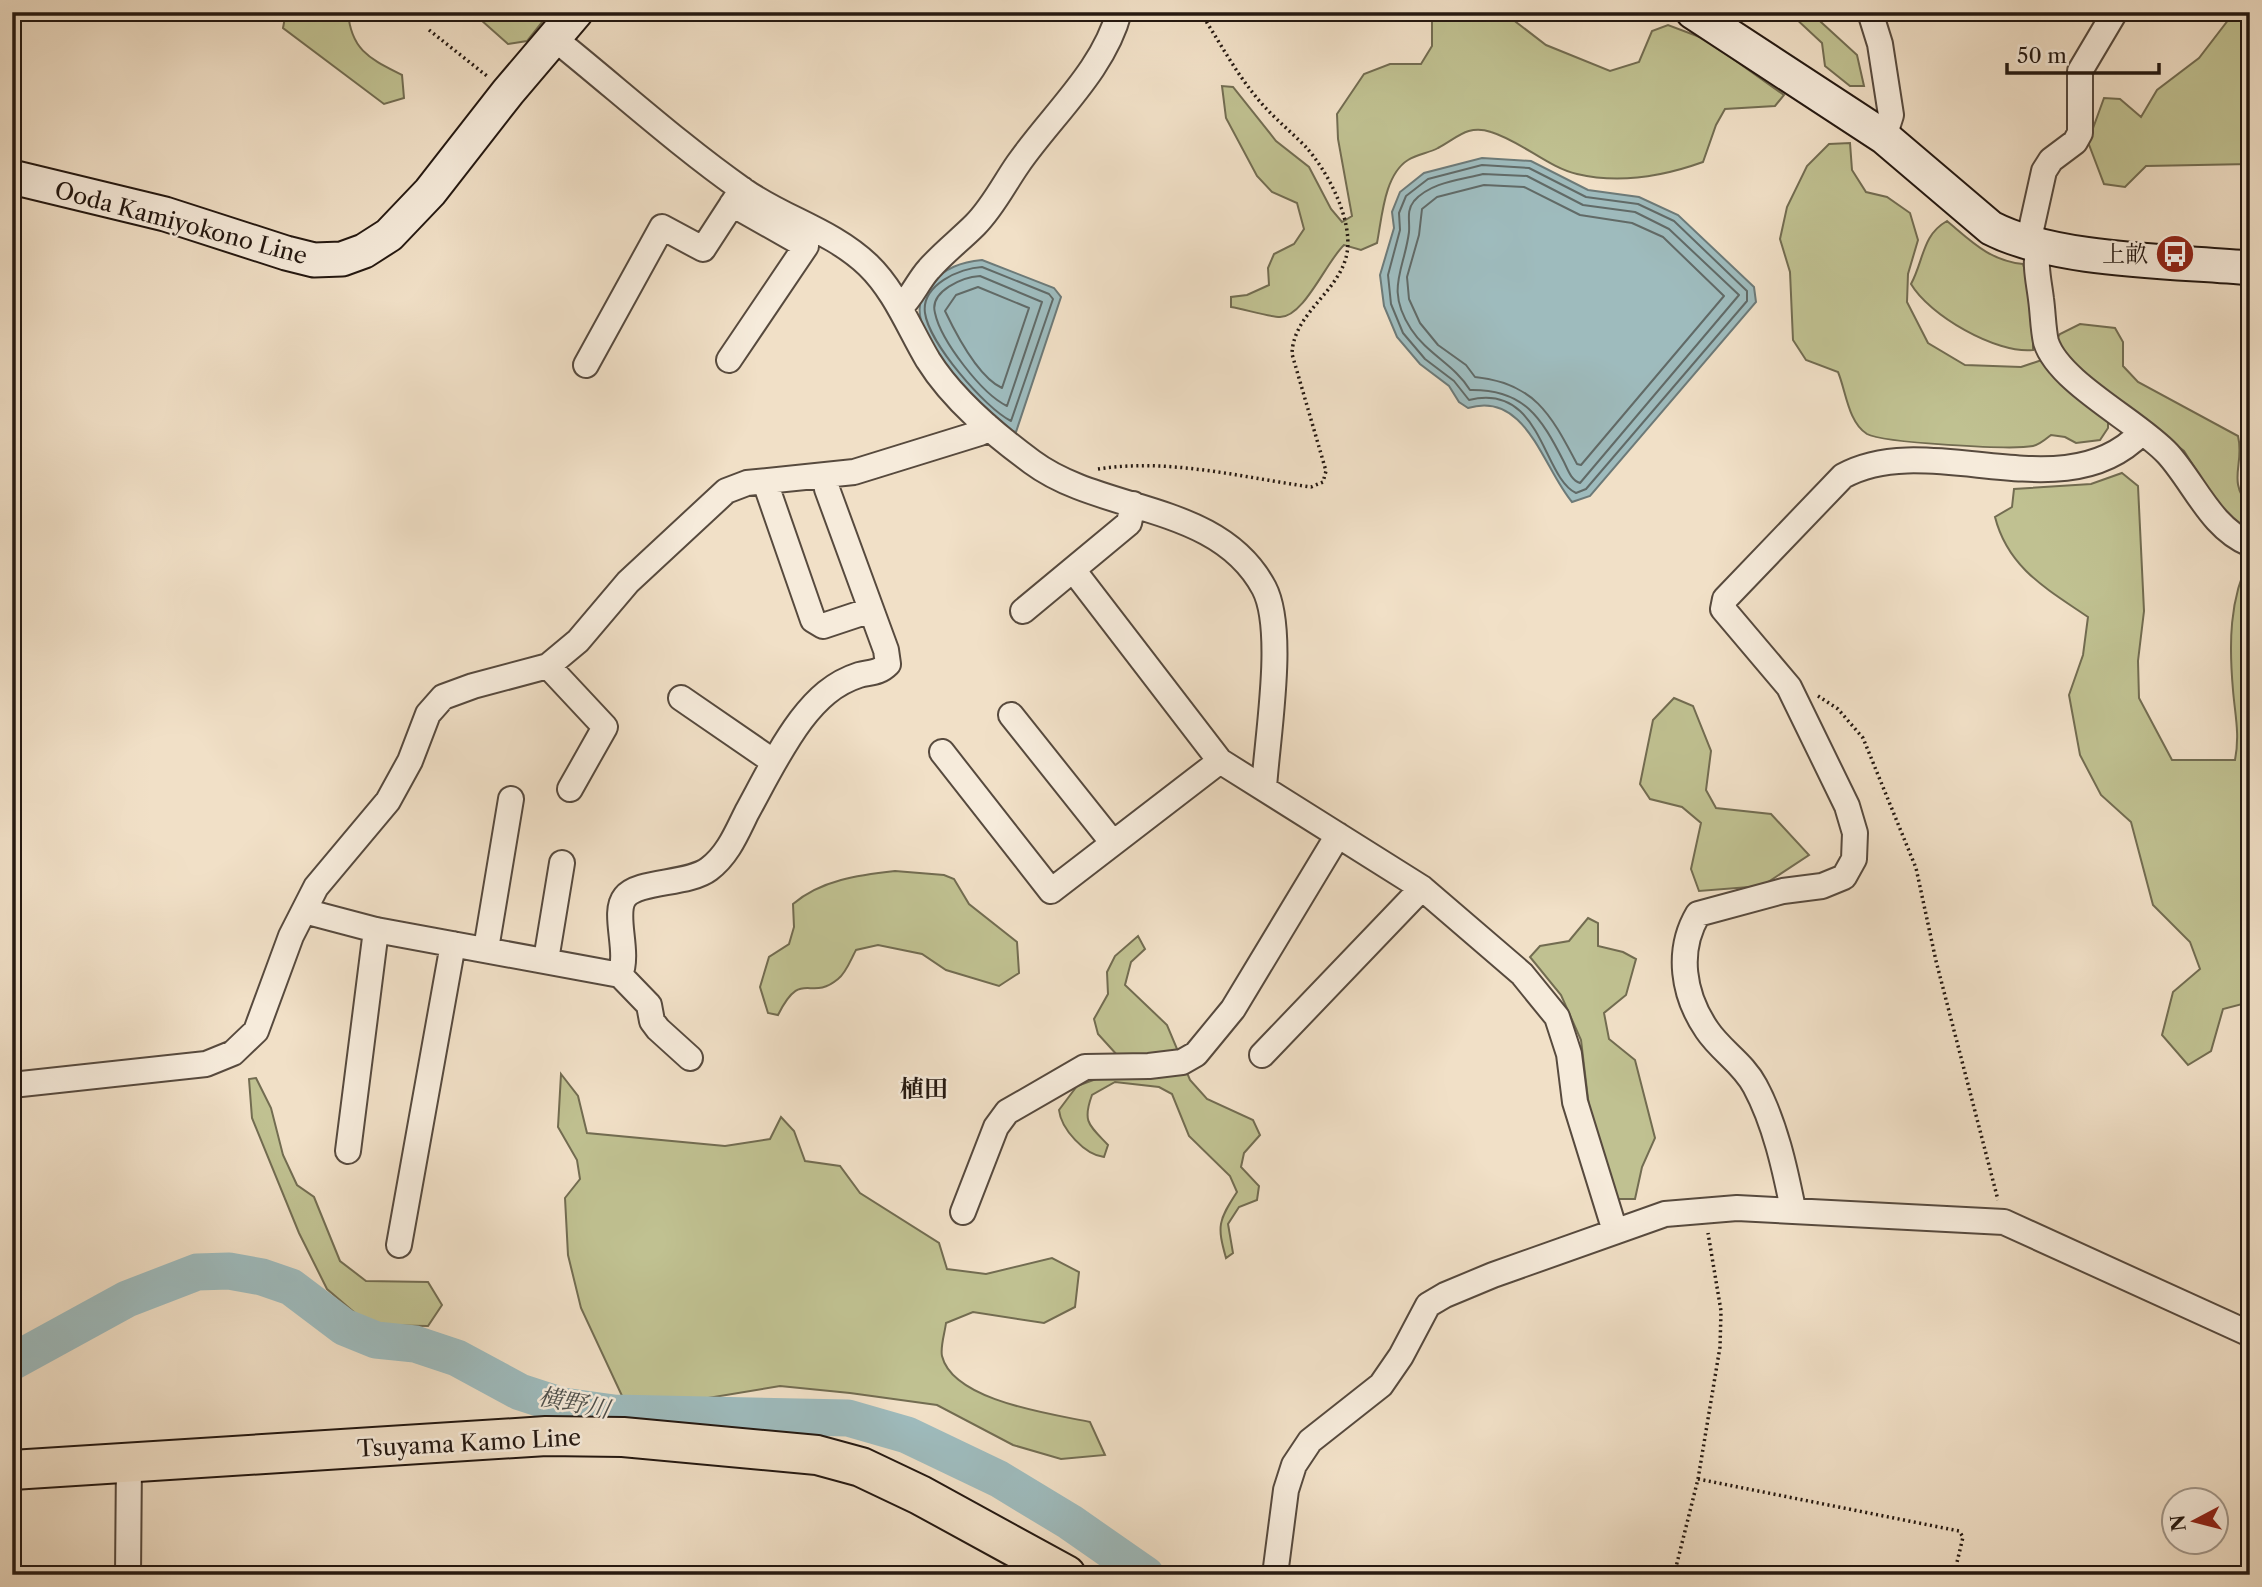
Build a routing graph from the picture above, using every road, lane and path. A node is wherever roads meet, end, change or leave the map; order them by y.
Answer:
1 (576, 12) edge
2 (1119, 12) edge
3 (1200, 12) edge
4 (1693, 12) edge
5 (1870, 12) edge
6 (2115, 12) edge
7 (429, 30) dead end
8 (555, 39) junction
9 (508, 92) junction
10 (1884, 137) junction
11 (12, 177) edge
12 (737, 197) junction
13 (2034, 244) junction
14 (2250, 268) edge
15 (900, 308) junction
16 (729, 360) dead end
17 (586, 365) dead end
18 (986, 425) junction
19 (2141, 433) junction
20 (825, 477) junction
21 (1059, 478) junction
22 (765, 482) junction
23 (1133, 504) junction
24 (2250, 544) edge
25 (1074, 570) junction
26 (871, 610) junction
27 (1023, 611) dead end
28 (548, 666) junction
29 (1789, 687) junction
30 (681, 698) dead end
31 (1011, 715) dead end
32 (942, 752) dead end
33 (1220, 761) junction
34 (774, 762) junction
35 (1264, 788) junction
36 (570, 789) dead end
37 (512, 799) dead end
38 (1338, 835) junction
39 (1113, 843) junction
40 (562, 863) dead end
41 (1422, 888) junction
42 (304, 911) junction
43 (376, 930) junction
44 (453, 944) junction
45 (486, 949) junction
46 (546, 960) junction
47 (620, 975) junction
48 (1262, 1055) dead end
49 (690, 1058) dead end
50 (12, 1086) edge
51 (348, 1151) dead end
52 (1793, 1209) junction
53 (1703, 1210) junction
54 (963, 1212) dead end
55 (2004, 1222) junction
56 (1615, 1231) junction
57 (398, 1245) dead end
58 (2250, 1334) edge
59 (129, 1461) junction
60 (12, 1470) edge
61 (1698, 1479) junction
62 (128, 1575) edge
63 (1066, 1575) edge
64 (1275, 1575) edge
65 (1674, 1575) edge
66 (1954, 1575) edge

1 - 8 main road, Ooda Kamiyokono Line
2 - 15 street
3 - 21 path
4 - 10 main road
5 - 10 street
6 - 13 street
7 - 9 path
8 - 9 main road, Ooda Kamiyokono Line
8 - 12 street
9 - 11 main road, Ooda Kamiyokono Line
10 - 13 main road
12 - 15 street
12 - 16 street
12 - 17 street
13 - 14 main road
13 - 19 street
15 - 18 street
18 - 20 street
18 - 21 street
19 - 24 street
19 - 29 street
20 - 22 street
20 - 26 street
21 - 23 street
22 - 26 street
22 - 28 street
23 - 25 street
23 - 35 street
25 - 27 street
25 - 33 street
26 - 34 street
28 - 36 street
28 - 42 street
29 - 52 street
29 - 55 path
30 - 34 street
31 - 39 street
32 - 39 street
33 - 35 street
33 - 39 street
34 - 47 street
35 - 38 street
37 - 45 street
38 - 41 street
38 - 54 street
40 - 46 street
41 - 48 street
41 - 56 street
42 - 43 street
42 - 50 street
43 - 44 street
43 - 51 street
44 - 45 street
44 - 57 street
45 - 46 street
46 - 47 street
47 - 49 street
52 - 53 street
52 - 55 street
53 - 56 street
53 - 61 path
55 - 58 street
56 - 64 street
59 - 60 main road, Tsuyama Kamo Line
59 - 62 street
59 - 63 main road, Tsuyama Kamo Line
61 - 65 path
61 - 66 path

